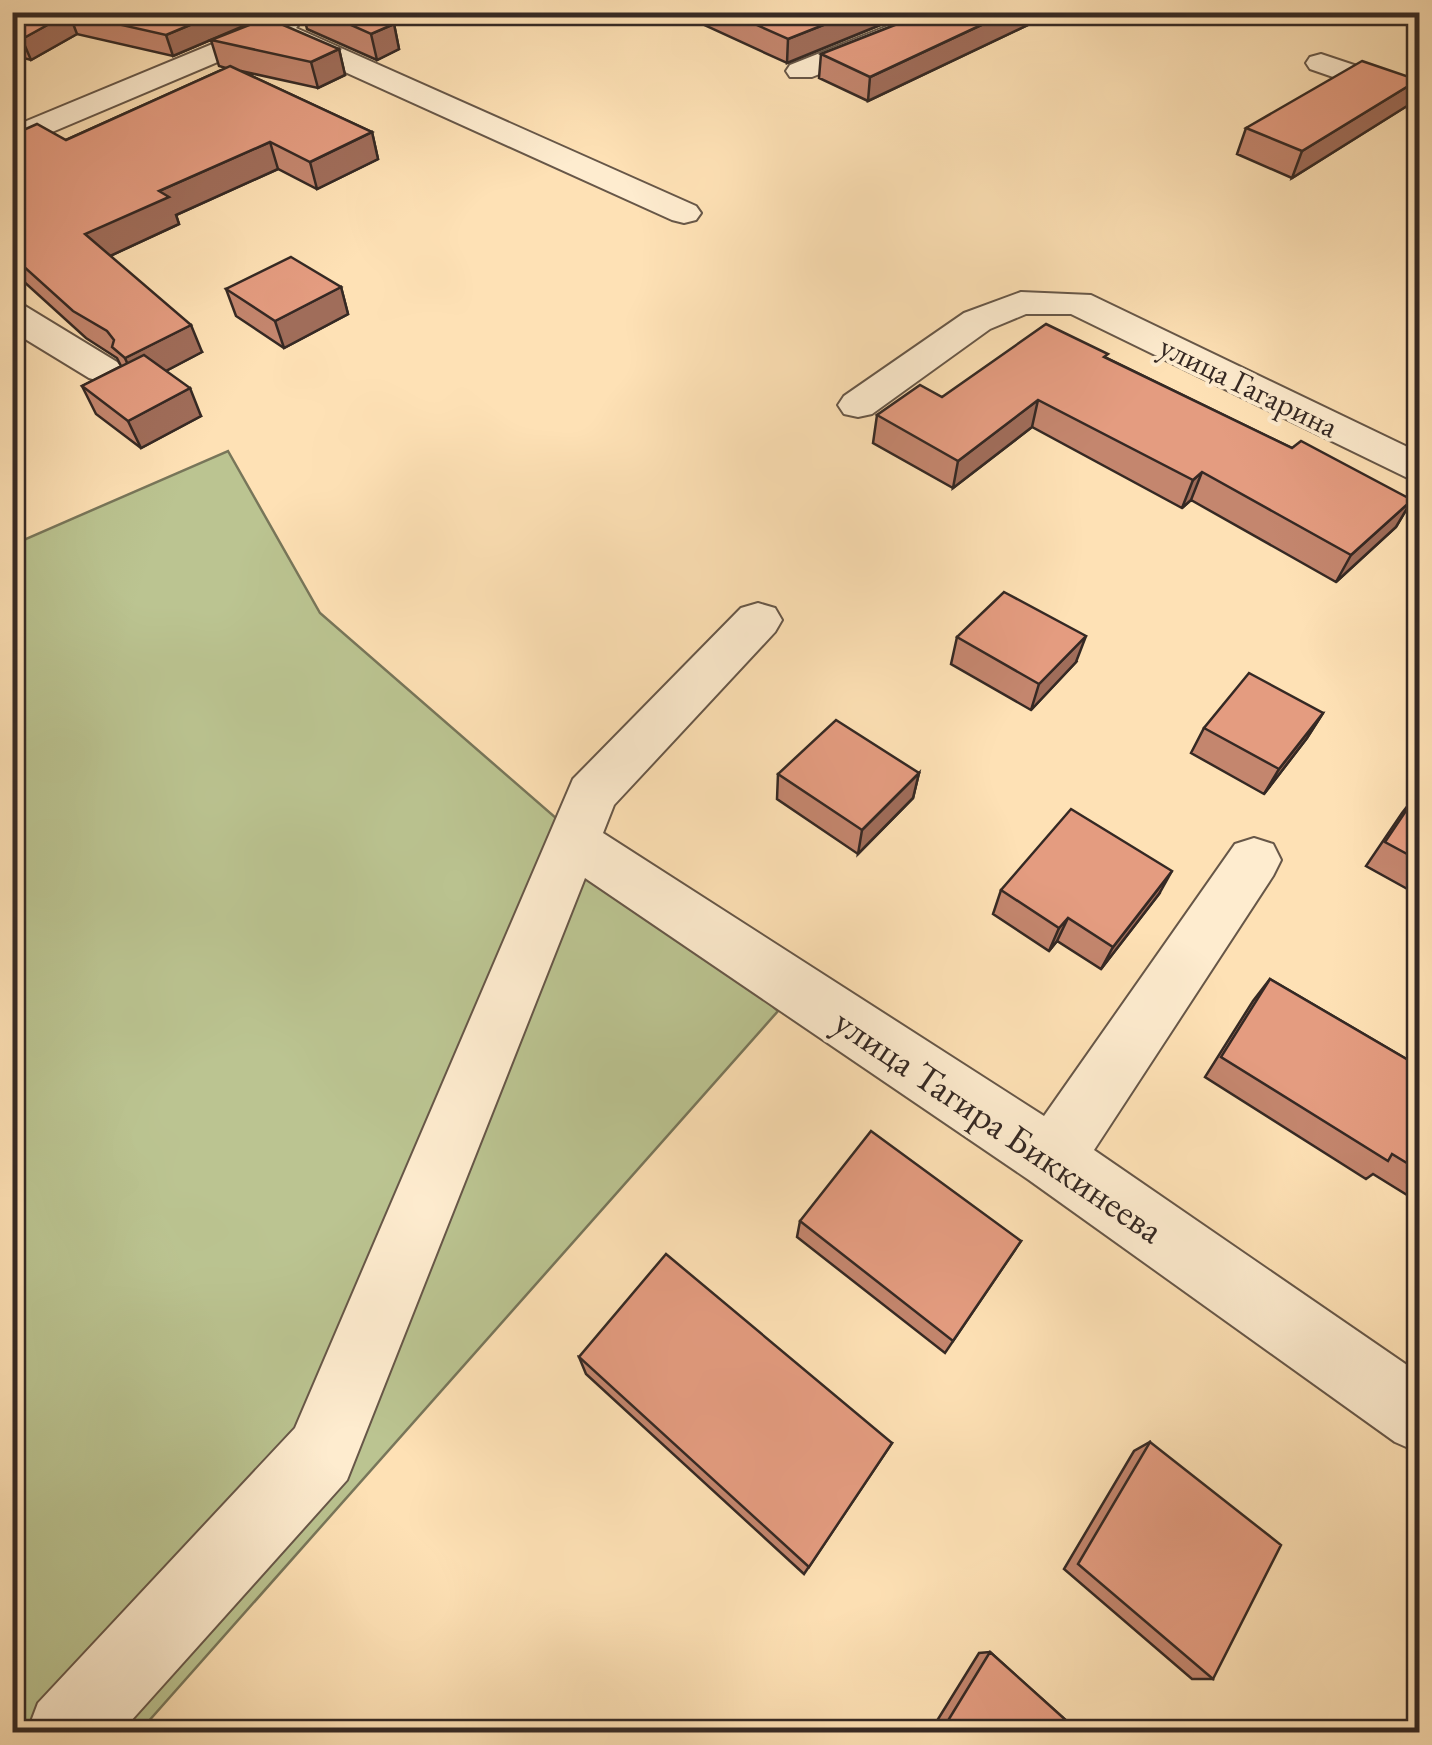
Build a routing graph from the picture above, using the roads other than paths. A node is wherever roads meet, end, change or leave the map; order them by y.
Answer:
1 (311, 12) edge
2 (950, 12) edge
3 (272, 28) junction
4 (1321, 62) dead end
5 (801, 71) dead end
6 (1420, 98) edge
7 (21, 128) edge
8 (684, 214) dead end
9 (12, 314) edge
10 (103, 370) edge
11 (858, 404) dead end
12 (1420, 470) edge
13 (758, 620) dead end
14 (573, 841) junction
15 (1254, 860) dead end
16 (1052, 1158) junction
17 (1420, 1417) edge
18 (68, 1732) edge

1 - 3 street
2 - 5 street
3 - 7 street
3 - 8 street
4 - 6 street
9 - 10 street
11 - 12 street, улица Гагарина
13 - 14 street
14 - 16 street, улица Тагира Биккинеева
14 - 18 street
15 - 16 street
16 - 17 street, улица Тагира Биккинеева

